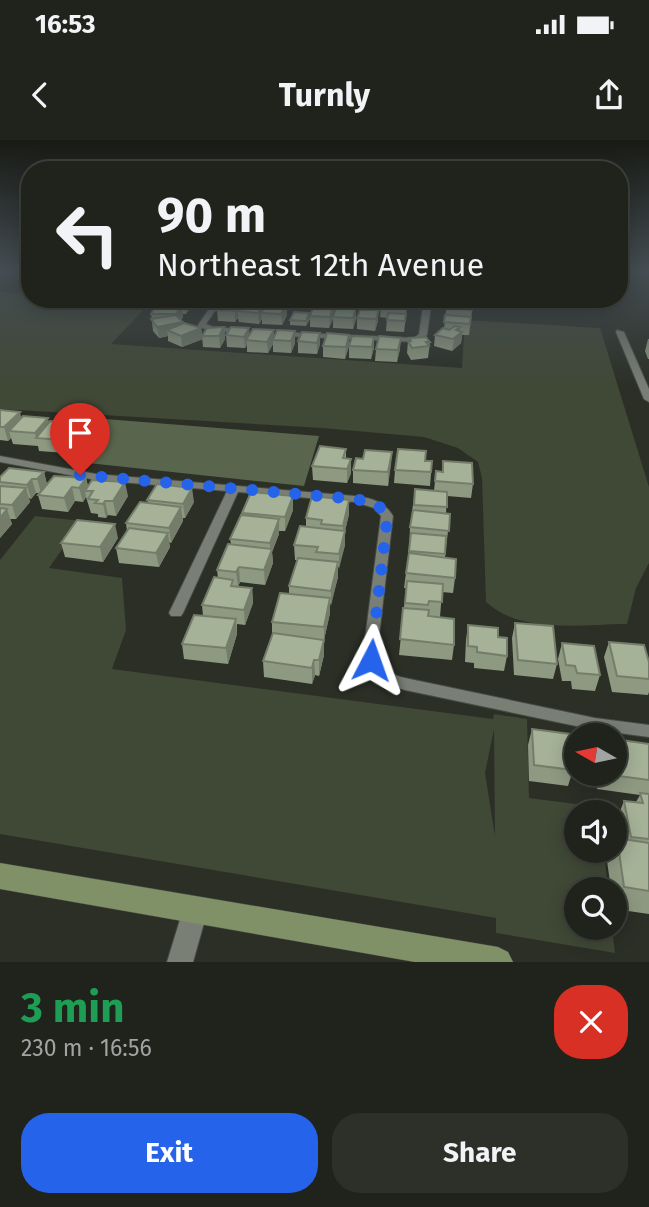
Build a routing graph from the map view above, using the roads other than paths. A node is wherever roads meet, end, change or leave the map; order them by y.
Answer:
1 (211, 310) edge
2 (426, 310) edge
3 (251, 332) edge
4 (264, 332) edge
5 (620, 332) dead end
6 (649, 397) edge
7 (1, 461) edge
8 (234, 489) junction
9 (176, 613) dead end
10 (378, 671) joint
11 (649, 731) edge
12 (0, 876) edge
13 (195, 909) junction
14 (180, 962) edge
15 (498, 962) edge

1 - 3 street
2 - 4 street
5 - 6 street
7 - 8 street
8 - 9 street
8 - 10 street
10 - 11 street
12 - 13 main road
13 - 14 street
13 - 15 main road

